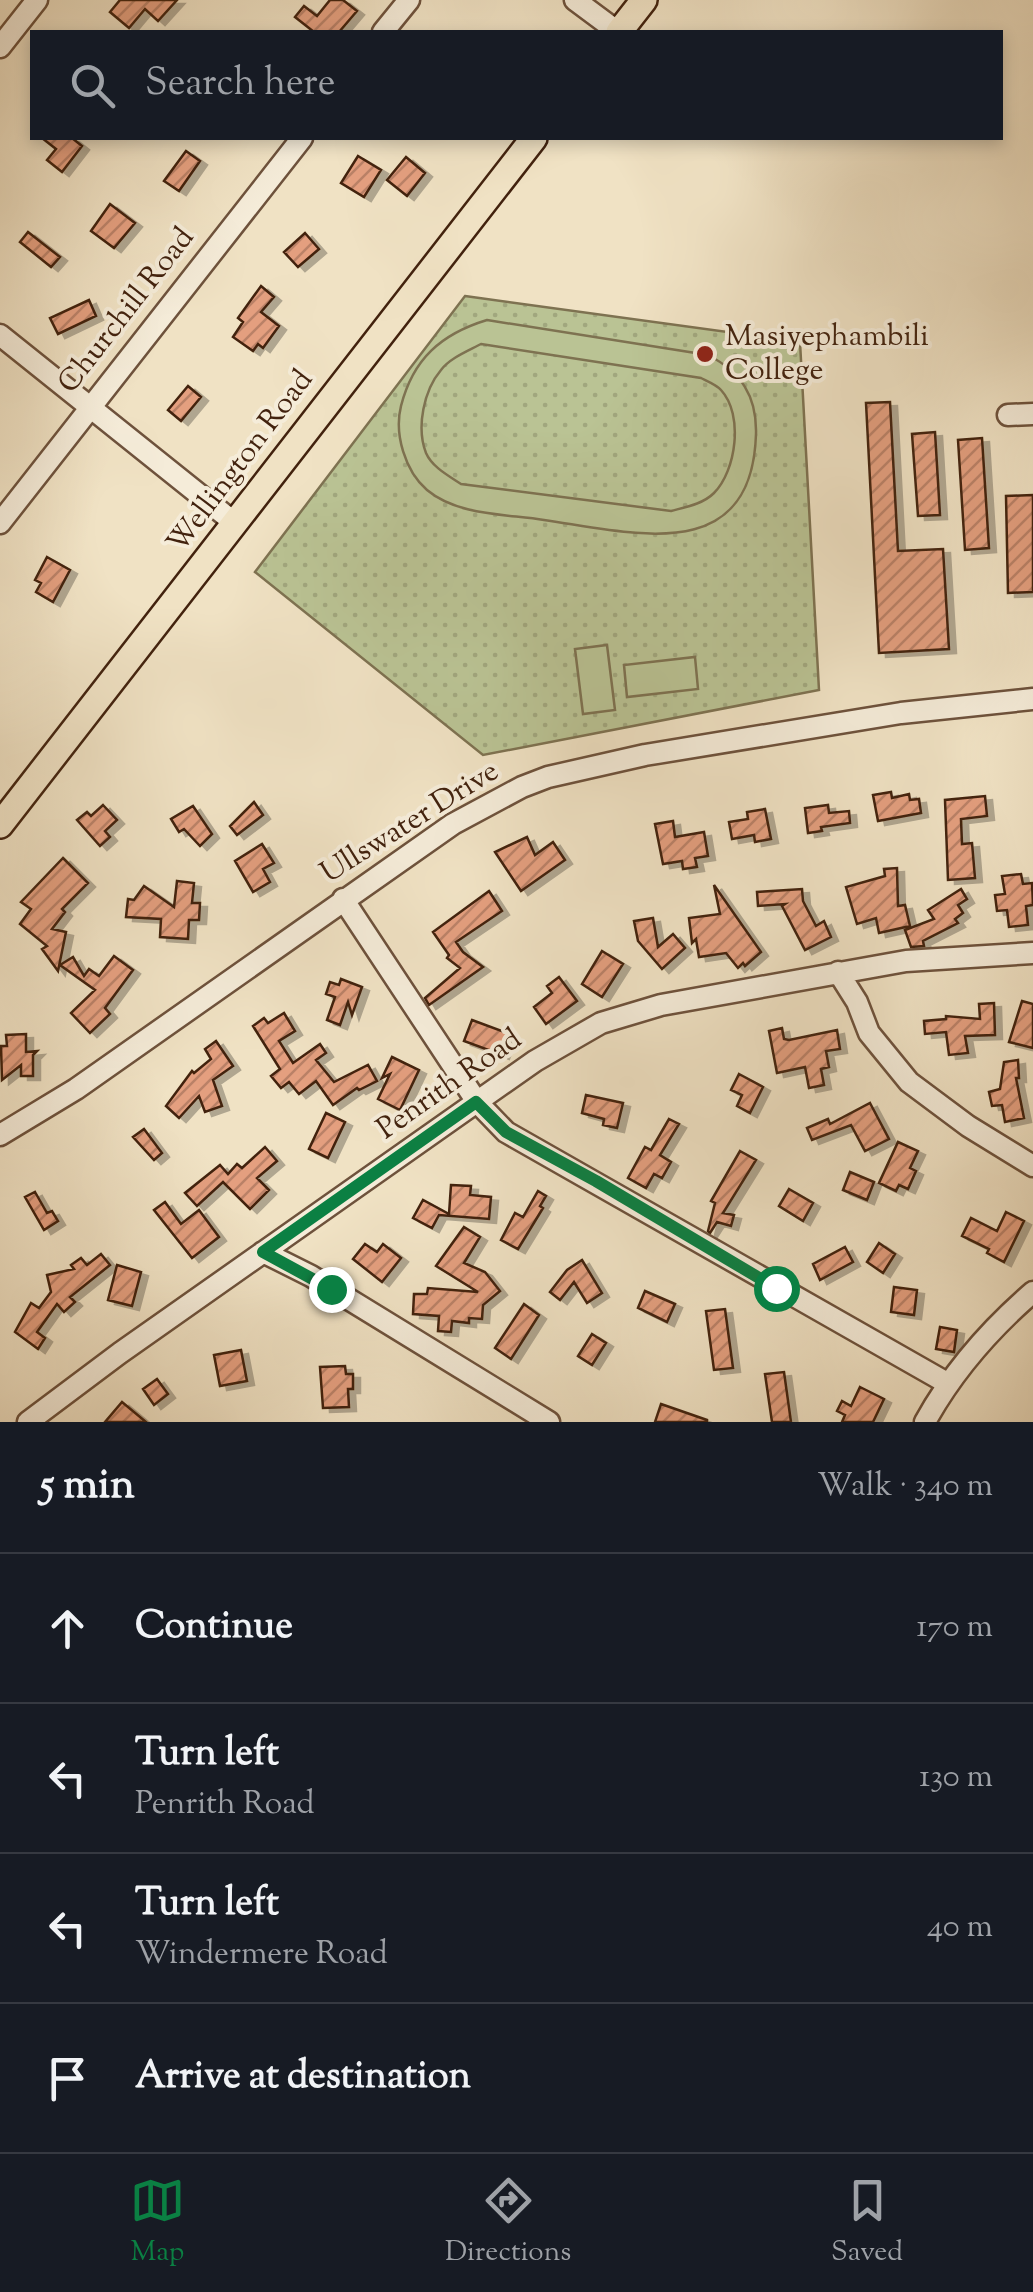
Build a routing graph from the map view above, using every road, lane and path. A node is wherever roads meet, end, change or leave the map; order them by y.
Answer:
1 (38, 0) edge
2 (408, 0) edge
3 (575, 0) edge
4 (644, 0) edge
5 (385, 30) edge
6 (616, 30) edge
7 (621, 30) edge
8 (0, 48) edge
9 (300, 140) edge
10 (532, 140) edge
11 (0, 334) edge
12 (90, 406) junction
13 (1033, 414) edge
14 (1008, 415) dead end
15 (0, 523) edge
16 (236, 524) junction
17 (1033, 699) edge
18 (0, 825) edge
19 (343, 899) junction
20 (1033, 953) edge
21 (838, 972) junction
22 (476, 1102) junction
23 (0, 1135) edge
24 (1033, 1166) edge
25 (263, 1252) junction
26 (1033, 1292) edge
27 (946, 1383) junction
28 (28, 1422) edge
29 (549, 1422) edge
30 (925, 1422) edge

1 - 8 street
2 - 5 street
3 - 6 street
4 - 7 main road
9 - 12 street, Churchill Road
10 - 16 main road, Wellington Road
11 - 12 street
12 - 15 street, Churchill Road
12 - 16 street
13 - 14 street
16 - 18 main road, Wellington Road
17 - 19 street, Ullswater Drive
19 - 22 street
19 - 23 street, Ullswater Drive
20 - 21 street, Penrith Road
21 - 22 street, Penrith Road
21 - 24 street
22 - 25 street, Penrith Road
22 - 27 street
25 - 28 street, Penrith Road
25 - 29 street
26 - 27 street
27 - 30 street

